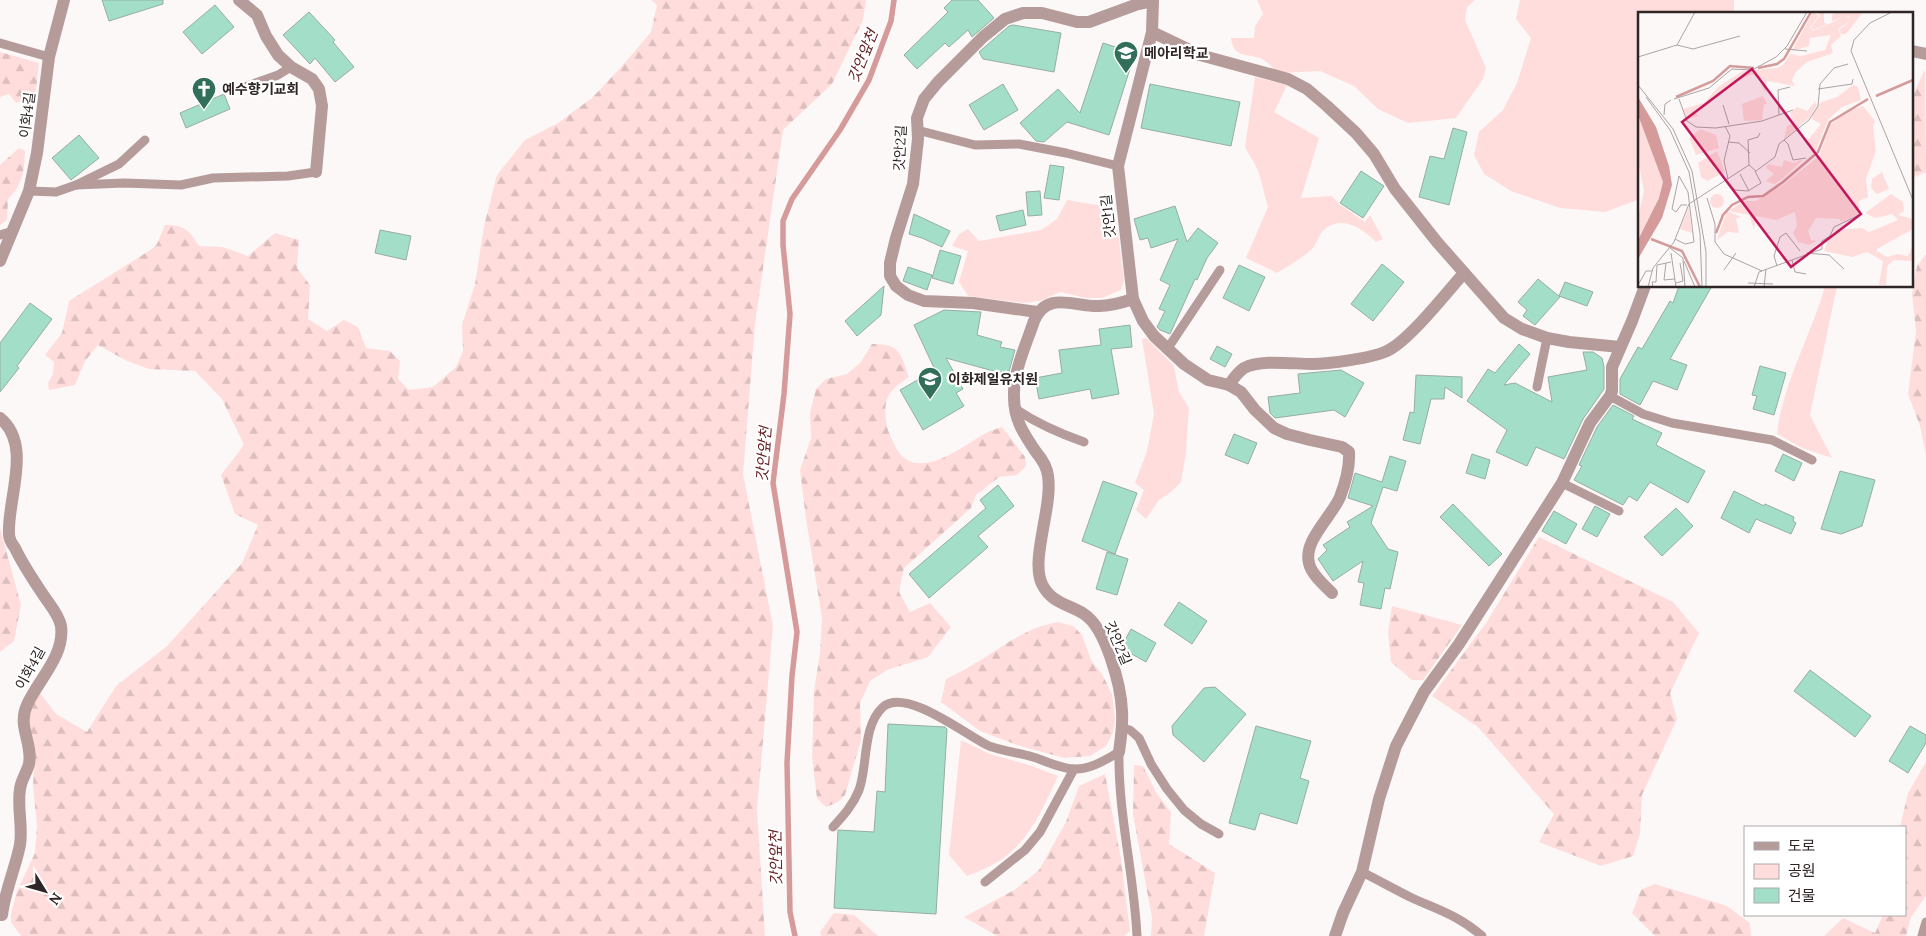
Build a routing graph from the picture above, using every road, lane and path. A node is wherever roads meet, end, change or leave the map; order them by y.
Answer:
1 (64, 0) edge
2 (240, 0) edge
3 (1153, 0) edge
4 (1152, 32) junction
5 (0, 43) edge
6 (49, 57) junction
7 (291, 67) junction
8 (239, 89) dead end
9 (917, 130) junction
10 (145, 140) dead end
11 (1118, 166) junction
12 (316, 172) joint
13 (76, 185) junction
14 (29, 191) junction
15 (13, 231) junction
16 (0, 235) edge
17 (0, 261) edge
18 (1220, 270) dead end
19 (1464, 273) junction
20 (1644, 288) edge
21 (1133, 299) junction
22 (1037, 312) junction
23 (1547, 338) junction
24 (1620, 346) junction
25 (1168, 348) junction
26 (1229, 385) junction
27 (1537, 387) dead end
28 (1610, 396) junction
29 (1014, 408) junction
30 (0, 418) edge
31 (1084, 442) dead end
32 (1812, 460) dead end
33 (1562, 483) junction
34 (1618, 511) dead end
35 (1332, 593) dead end
36 (1122, 728) junction
37 (1119, 752) junction
38 (1074, 769) junction
39 (833, 827) dead end
40 (1219, 834) dead end
41 (1362, 872) junction
42 (985, 882) dead end
43 (2, 915) dead end
44 (1926, 922) edge
45 (1137, 936) edge
46 (1335, 936) edge
47 (1482, 936) edge
48 (1922, 936) edge

1 - 6 street, 이화4길
2 - 7 street
3 - 4 street, 갓안1길
3 - 9 street, 갓안2길
4 - 11 street, 갓안1길
4 - 19 street
5 - 6 lane
6 - 14 street, 이화4길
7 - 8 lane
7 - 12 street
9 - 11 lane
9 - 22 street, 갓안2길
10 - 13 lane
11 - 21 street, 갓안1길
12 - 13 lane
13 - 14 lane
14 - 15 street, 이화4길
15 - 16 lane
15 - 17 street, 이화4길
18 - 25 lane
19 - 23 street
19 - 26 street
20 - 24 street
21 - 22 street
21 - 25 street, 갓안1길
22 - 29 street, 갓안2길
23 - 24 street
23 - 27 lane
24 - 28 street
25 - 26 street, 갓안1길
26 - 35 street, 갓안1길
28 - 32 lane
28 - 33 street
29 - 31 lane
29 - 36 street, 갓안2길
30 - 43 street, 이화4길
33 - 34 lane
33 - 41 street
36 - 37 street, 갓안2길
36 - 40 lane
37 - 38 lane
37 - 45 lane, 갓안2길
38 - 39 lane
38 - 42 lane
41 - 46 street
41 - 47 lane
44 - 48 lane

